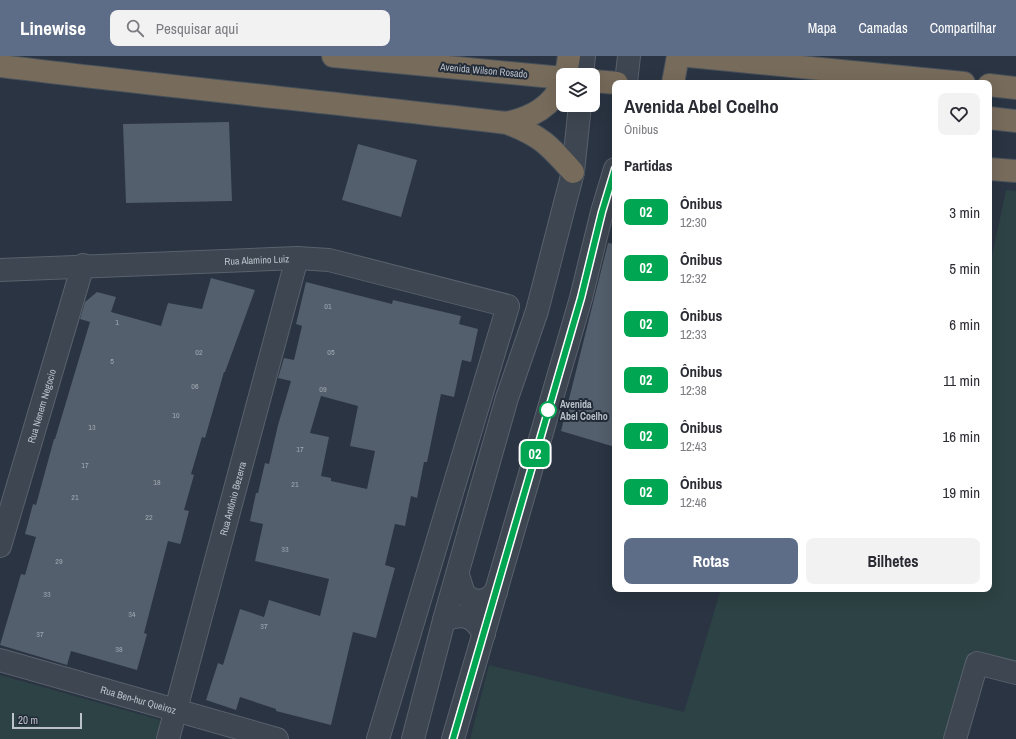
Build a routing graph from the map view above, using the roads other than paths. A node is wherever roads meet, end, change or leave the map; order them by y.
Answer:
1 (334, 56) edge
2 (569, 56) edge
3 (584, 56) edge
4 (629, 56) edge
5 (678, 56) edge
6 (689, 56) edge
7 (0, 66) edge
8 (567, 68) edge
9 (583, 68) edge
10 (556, 77) edge
11 (626, 80) edge
12 (674, 80) edge
13 (933, 80) edge
14 (600, 82) edge
15 (612, 83) edge
16 (992, 85) edge
17 (1016, 88) edge
18 (556, 93) edge
19 (579, 112) edge
20 (992, 118) edge
21 (1016, 121) edge
22 (507, 123) junction
23 (992, 169) edge
24 (1016, 171) edge
25 (573, 172) junction
26 (612, 179) edge
27 (297, 258) junction
28 (83, 265) junction
29 (0, 270) edge
30 (0, 546) edge
31 (458, 575) junction
32 (496, 592) junction
33 (444, 620) junction
34 (484, 634) junction
35 (0, 660) edge
36 (1016, 673) edge
37 (176, 712) junction
38 (168, 739) edge
39 (277, 739) edge
40 (378, 739) edge
41 (413, 739) edge
42 (453, 739) edge
43 (955, 739) edge

1 - 10 highway, Avenida Wilson Rosado
2 - 8 highway
3 - 9 street
4 - 11 street
5 - 12 highway
6 - 13 highway
7 - 22 highway
14 - 15 highway
16 - 17 highway
18 - 22 highway
19 - 25 street
20 - 21 highway
22 - 25 highway
23 - 24 highway
25 - 31 street
26 - 32 street
27 - 28 street, Rua Alamino Luiz
27 - 37 street, Rua Antônio Bezerra
27 - 40 street, Rua Alamino Luiz
28 - 29 street, Rua Alamino Luiz
28 - 30 street, Rua Nenem Negocio
31 - 32 street
31 - 33 street
32 - 34 street
33 - 34 street
33 - 41 street
34 - 42 street
35 - 37 street, Rua Ben-hur Queiroz
36 - 43 street
37 - 38 street, Rua Antônio Bezerra
37 - 39 street, Rua Ben-hur Queiroz

